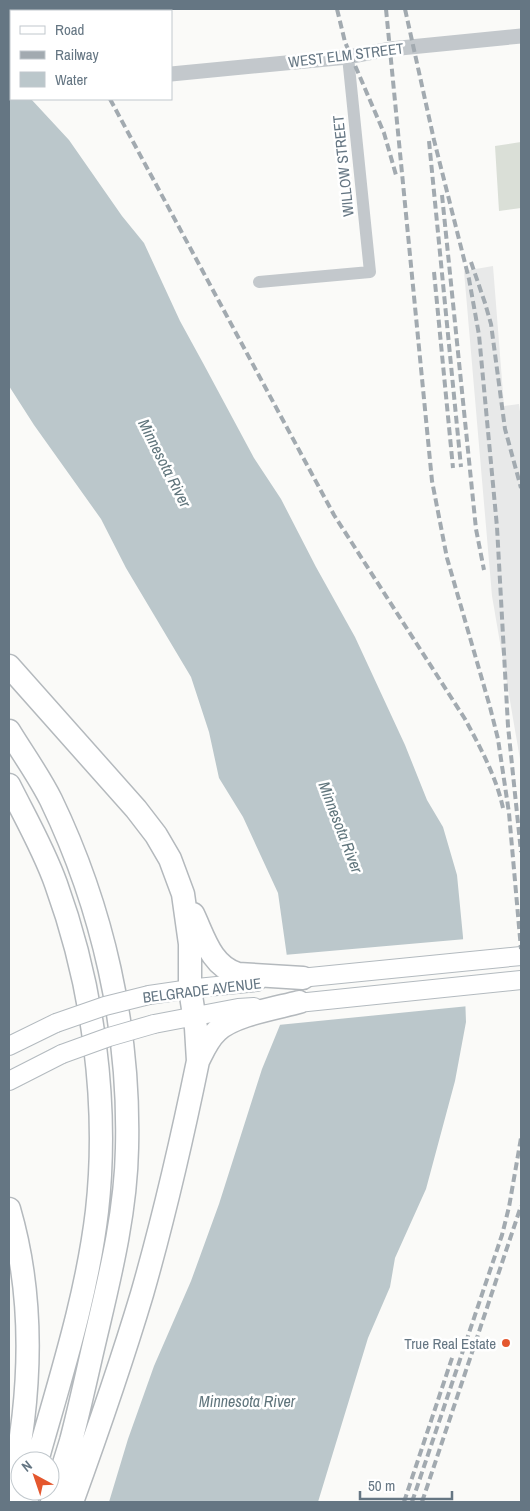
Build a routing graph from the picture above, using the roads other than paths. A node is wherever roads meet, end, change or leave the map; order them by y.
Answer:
1 (521, 36) edge
2 (348, 57) junction
3 (172, 74) edge
4 (259, 282) dead end
5 (9, 666) edge
6 (9, 731) edge
7 (9, 785) edge
8 (184, 894) junction
9 (521, 956) edge
10 (303, 978) joint
11 (238, 979) junction
12 (521, 980) edge
13 (190, 988) junction
14 (299, 1002) joint
15 (239, 1013) junction
16 (194, 1017) junction
17 (9, 1046) edge
18 (198, 1061) junction
19 (9, 1081) edge
20 (9, 1209) edge
21 (40, 1451) edge
22 (9, 1501) edge
23 (52, 1502) edge
24 (72, 1502) edge

1 - 2 street, WEST ELM STREET
2 - 3 street, WEST ELM STREET
2 - 4 street, WILLOW STREET
5 - 8 highway
6 - 23 highway
7 - 21 highway
8 - 11 highway
8 - 13 highway
9 - 10 main road
10 - 11 highway
11 - 13 main road, BELGRADE AVENUE
12 - 14 main road
13 - 16 highway
13 - 17 main road, BELGRADE AVENUE, bridge
14 - 15 highway
15 - 16 main road, BELGRADE AVENUE
15 - 18 highway
16 - 18 highway
16 - 19 main road, BELGRADE AVENUE, bridge
18 - 24 highway
20 - 22 highway

